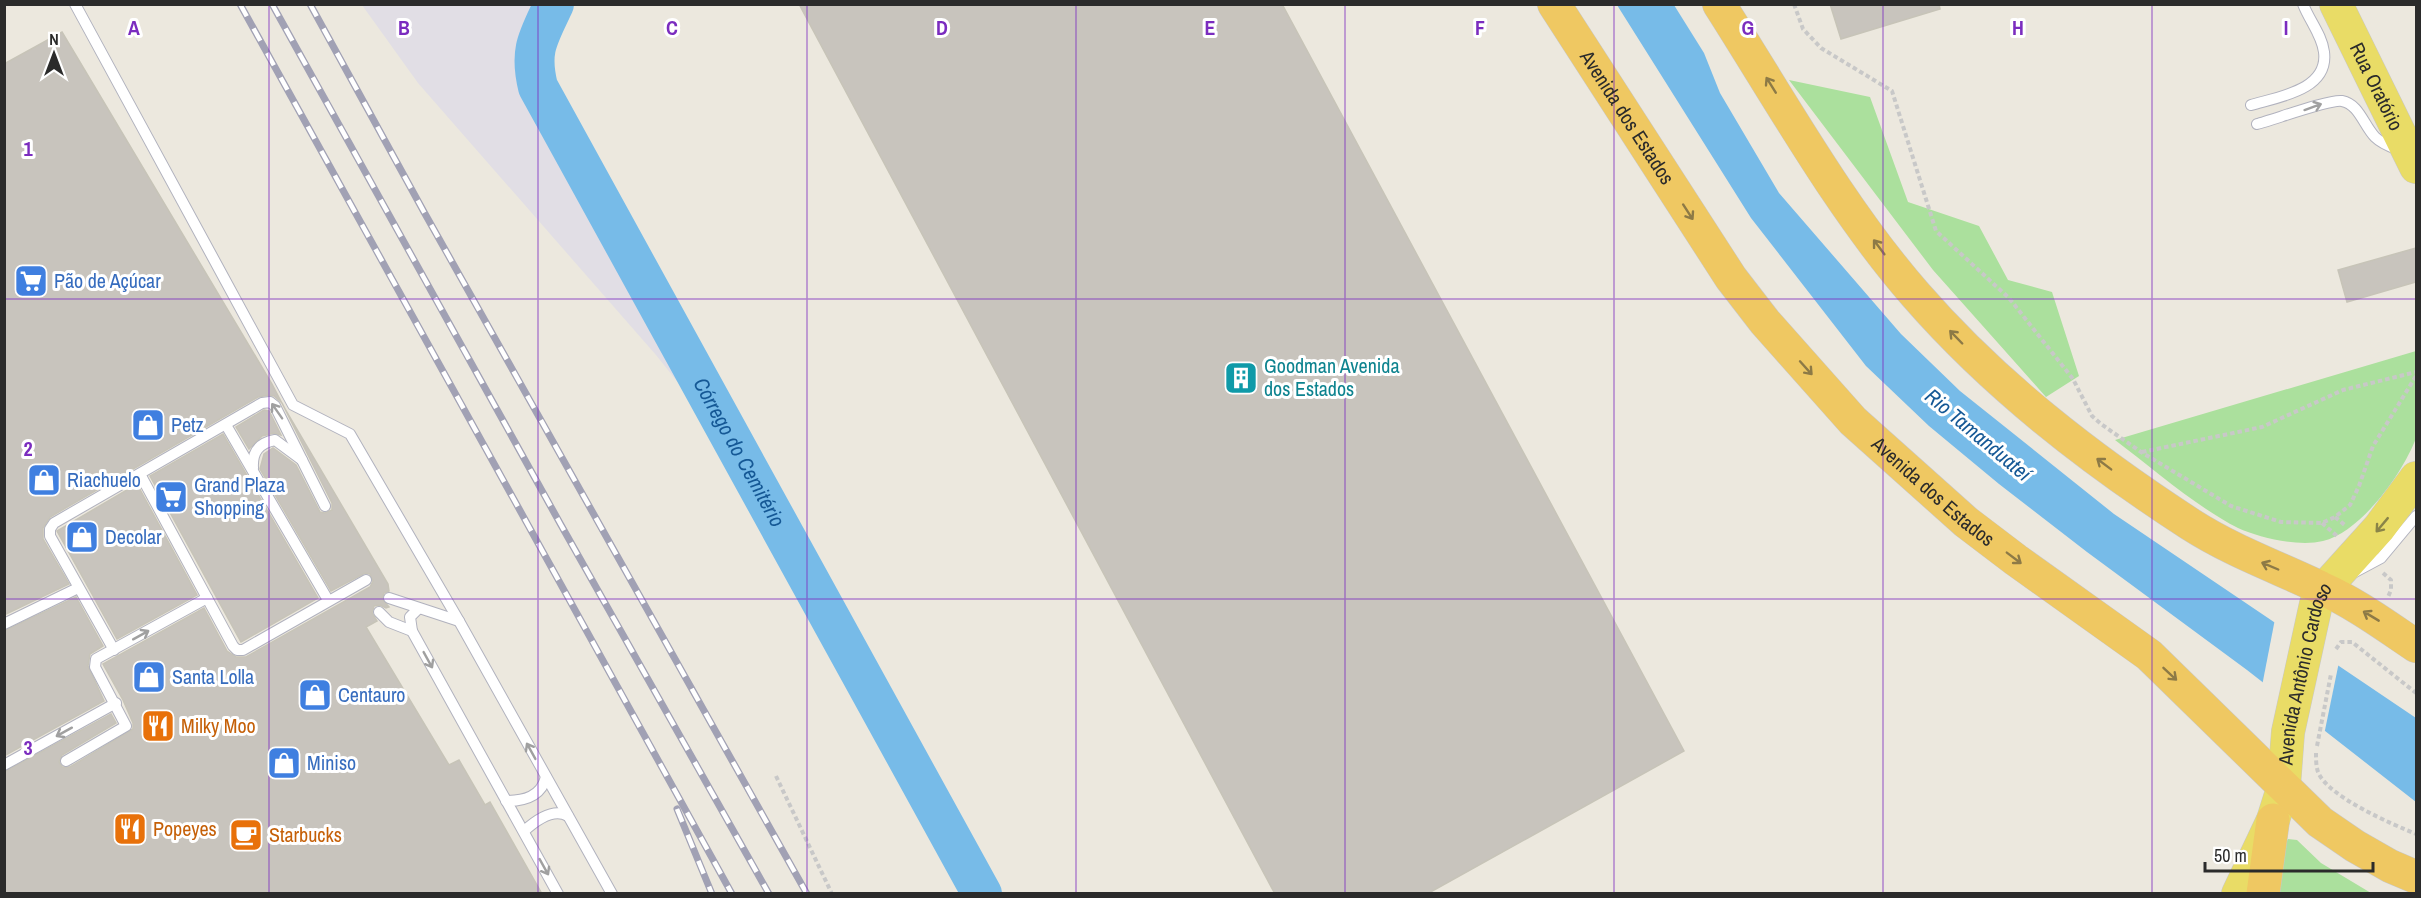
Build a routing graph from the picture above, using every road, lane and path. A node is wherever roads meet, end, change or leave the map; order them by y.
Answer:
1 (75, 4) edge
2 (1554, 4) edge
3 (1719, 4) edge
4 (1794, 4) edge
5 (2303, 4) edge
6 (2336, 4) edge
7 (2251, 105) dead end
8 (2257, 124) dead end
9 (2412, 159) edge
10 (2416, 374) edge
11 (226, 425) junction
12 (2141, 452) junction
13 (305, 462) junction
14 (253, 469) junction
15 (140, 474) junction
16 (2416, 478) edge
17 (325, 506) dead end
18 (2416, 516) edge
19 (366, 580) dead end
20 (78, 588) junction
21 (2324, 589) junction
22 (207, 598) junction
23 (389, 598) dead end
24 (328, 600) junction
25 (418, 609) junction
26 (380, 612) dead end
27 (459, 621) junction
28 (5, 622) edge
29 (412, 631) junction
30 (2416, 646) edge
31 (114, 650) junction
32 (2335, 657) dead end
33 (2332, 669) dead end
34 (2416, 693) edge
35 (116, 703) junction
36 (66, 761) dead end
37 (4, 765) edge
38 (776, 776) dead end
39 (546, 777) junction
40 (2283, 785) junction
41 (506, 801) junction
42 (568, 816) junction
43 (2273, 820) junction
44 (524, 831) junction
45 (2416, 834) edge
46 (2416, 877) edge
47 (558, 894) edge
48 (612, 894) edge
49 (832, 894) edge
50 (2238, 894) edge
51 (2263, 894) edge

1 - 27 lane
2 -> 40 highway, Avenida dos Estados
21 -> 3 highway
4 - 12 path
5 - 7 lane
6 - 9 main road, Rua Oratório
8 -> 9 lane
10 - 12 path
10 - 12 path
13 -> 11 lane
11 - 14 lane
11 - 15 lane
13 - 14 lane
13 - 17 lane
14 - 24 lane
15 - 20 lane
15 - 22 lane
16 -> 21 main road, Avenida Antônio Cardoso
18 - 21 lane
19 - 24 lane
20 - 28 lane
20 - 31 lane
30 -> 21 highway
21 - 40 main road, Avenida Antônio Cardoso
22 - 24 lane
31 -> 22 lane
23 - 25 lane
25 - 27 lane
25 - 29 lane
26 - 29 lane
39 -> 27 lane
29 -> 41 lane
31 - 35 lane
32 - 34 path
33 - 45 path
35 - 36 lane
35 -> 37 lane
38 - 49 path
39 - 41 lane
39 - 42 lane
40 - 43 main road, Avenida Antônio Cardoso
40 - 46 highway, Avenida dos Estados
41 - 44 lane
42 - 44 lane
42 - 48 lane
43 - 50 main road, Avenida Antônio Cardoso
43 - 51 highway
44 -> 47 lane

